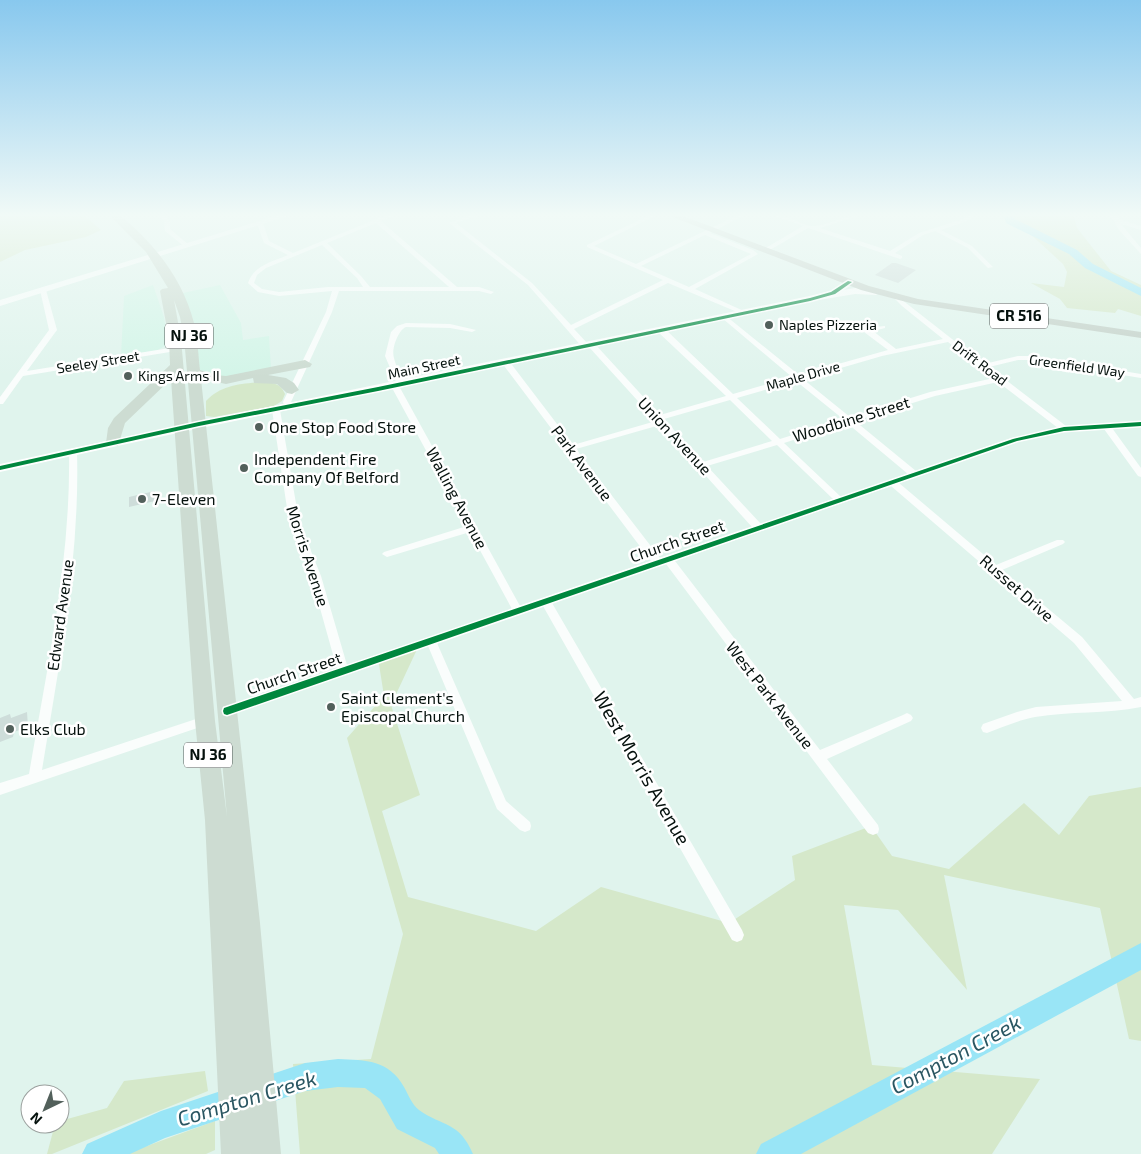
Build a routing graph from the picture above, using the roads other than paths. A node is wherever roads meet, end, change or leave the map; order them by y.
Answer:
1 (108, 270) edge
2 (158, 270) edge
3 (163, 270) edge
4 (260, 270) edge
5 (351, 270) edge
6 (433, 270) edge
7 (512, 270) edge
8 (642, 270) edge
9 (726, 270) edge
10 (818, 270) edge
11 (668, 280) junction
12 (850, 282) junction
13 (336, 289) junction
14 (368, 289) junction
15 (455, 289) junction
16 (690, 289) junction
17 (44, 290) junction
18 (491, 292) dead end
19 (876, 292) junction
20 (819, 297) junction
21 (897, 298) junction
22 (0, 303) edge
23 (744, 313) junction
24 (724, 317) junction
25 (883, 327) dead end
26 (570, 328) junction
27 (472, 330) dead end
28 (660, 330) junction
29 (1141, 335) edge
30 (949, 340) junction
31 (589, 345) junction
32 (176, 349) junction
33 (894, 351) junction
34 (506, 363) junction
35 (305, 364) junction
36 (176, 366) junction
37 (984, 366) junction
38 (194, 372) junction
39 (20, 374) junction
40 (1141, 376) edge
41 (298, 377) junction
42 (798, 378) junction
43 (272, 379) junction
44 (1000, 379) junction
45 (398, 385) junction
46 (292, 390) junction
47 (730, 397) junction
48 (198, 400) junction
49 (0, 402) edge
50 (288, 407) junction
51 (276, 410) junction
52 (848, 419) junction
53 (661, 420) junction
54 (1141, 424) edge
55 (190, 426) junction
56 (1106, 426) junction
57 (1064, 429) junction
58 (778, 441) junction
59 (114, 443) junction
60 (571, 448) junction
61 (73, 452) junction
62 (703, 465) junction
63 (0, 468) edge
64 (914, 474) junction
65 (1141, 474) edge
66 (892, 482) junction
67 (839, 500) junction
68 (758, 527) junction
69 (472, 528) junction
70 (1060, 542) dead end
71 (387, 554) dead end
72 (663, 561) junction
73 (995, 569) junction
74 (545, 601) junction
75 (518, 611) junction
76 (431, 641) junction
77 (342, 671) junction
78 (1137, 703) edge
79 (227, 711) junction
80 (907, 718) dead end
81 (205, 720) junction
82 (987, 728) dead end
83 (818, 757) junction
84 (34, 778) junction
85 (0, 789) edge
86 (525, 826) dead end
87 (873, 829) dead end
88 (737, 935) dead end
89 (236, 1154) edge
90 (266, 1154) edge

1 - 17 street
2 - 32 highway, NJ 36
3 - 38 highway, NJ 36
4 - 13 street
5 - 14 street
6 - 15 street
7 - 26 street, Union Avenue
8 - 11 street
9 - 16 street
10 - 12 main road, CR 516
11 - 16 street
11 - 26 street
12 - 19 main road, CR 516
12 - 20 street, Main Street
13 - 14 street
13 - 35 street
14 - 15 street
15 - 18 street
16 - 23 street
17 - 22 street
17 - 39 street
19 - 20 main road
19 - 21 main road, CR 516
20 - 23 street, Main Street
21 - 29 main road, CR 516
21 - 30 street, Drift Road
23 - 24 street, Main Street
24 - 28 street, Main Street
24 - 42 street
25 - 33 street
26 - 31 street, Union Avenue
27 - 45 street, Walling Avenue
28 - 31 street, Main Street
28 - 47 street
30 - 33 street, Maple Drive
30 - 37 street, Drift Road
31 - 34 street, Main Street
31 - 53 street, Union Avenue
32 - 36 highway, NJ 36
32 - 39 street, Seeley Street
33 - 42 street, Maple Drive
34 - 45 street, Main Street
34 - 60 street, Park Avenue
35 - 38 highway
35 - 41 street
36 - 55 highway, NJ 36
36 - 59 highway
37 - 40 street, Greenfield Way
37 - 44 street, Drift Road
38 - 48 highway, NJ 36
39 - 49 street
41 - 43 highway
41 - 46 street
42 - 47 street, Maple Drive
42 - 52 street
43 - 46 highway
43 - 48 highway
44 - 52 street, Woodbine Street
44 - 57 street, Drift Road
45 - 50 street, Main Street
45 - 69 street, Walling Avenue
46 - 50 street
47 - 53 street, Maple Drive
47 - 58 street
48 - 55 highway, NJ 36
50 - 51 street, Main Street
51 - 55 street, Main Street
51 - 77 street, Morris Avenue
52 - 58 street, Woodbine Street
52 - 64 street
53 - 60 street, Maple Drive
53 - 62 street, Union Avenue
54 - 56 street, Church Street
55 - 59 street, Main Street
55 - 79 highway, NJ 36
55 - 81 highway, NJ 36
56 - 57 street, Church Street
56 - 65 street
57 - 64 street, Church Street
58 - 62 street, Woodbine Street
58 - 67 street
59 - 61 street, Main Street
60 - 72 street, Park Avenue
61 - 63 street, Main Street
61 - 84 street, Edward Avenue
62 - 68 street, Union Avenue
64 - 66 street, Church Street
66 - 67 street, Church Street
66 - 73 street, Russet Drive
67 - 68 street, Church Street
68 - 72 street, Church Street
69 - 71 street
69 - 75 street, Walling Avenue
70 - 73 street
72 - 74 street, Church Street
72 - 83 street, West Park Avenue
73 - 78 street, Russet Drive
74 - 75 street, Church Street
74 - 88 street, West Morris Avenue
75 - 76 street, Church Street
76 - 77 street, Church Street
76 - 86 street
77 - 79 street, Church Street
78 - 82 street
79 - 90 highway, NJ 36
80 - 83 street
81 - 84 street
81 - 89 highway, NJ 36
83 - 87 street, West Park Avenue
84 - 85 street

